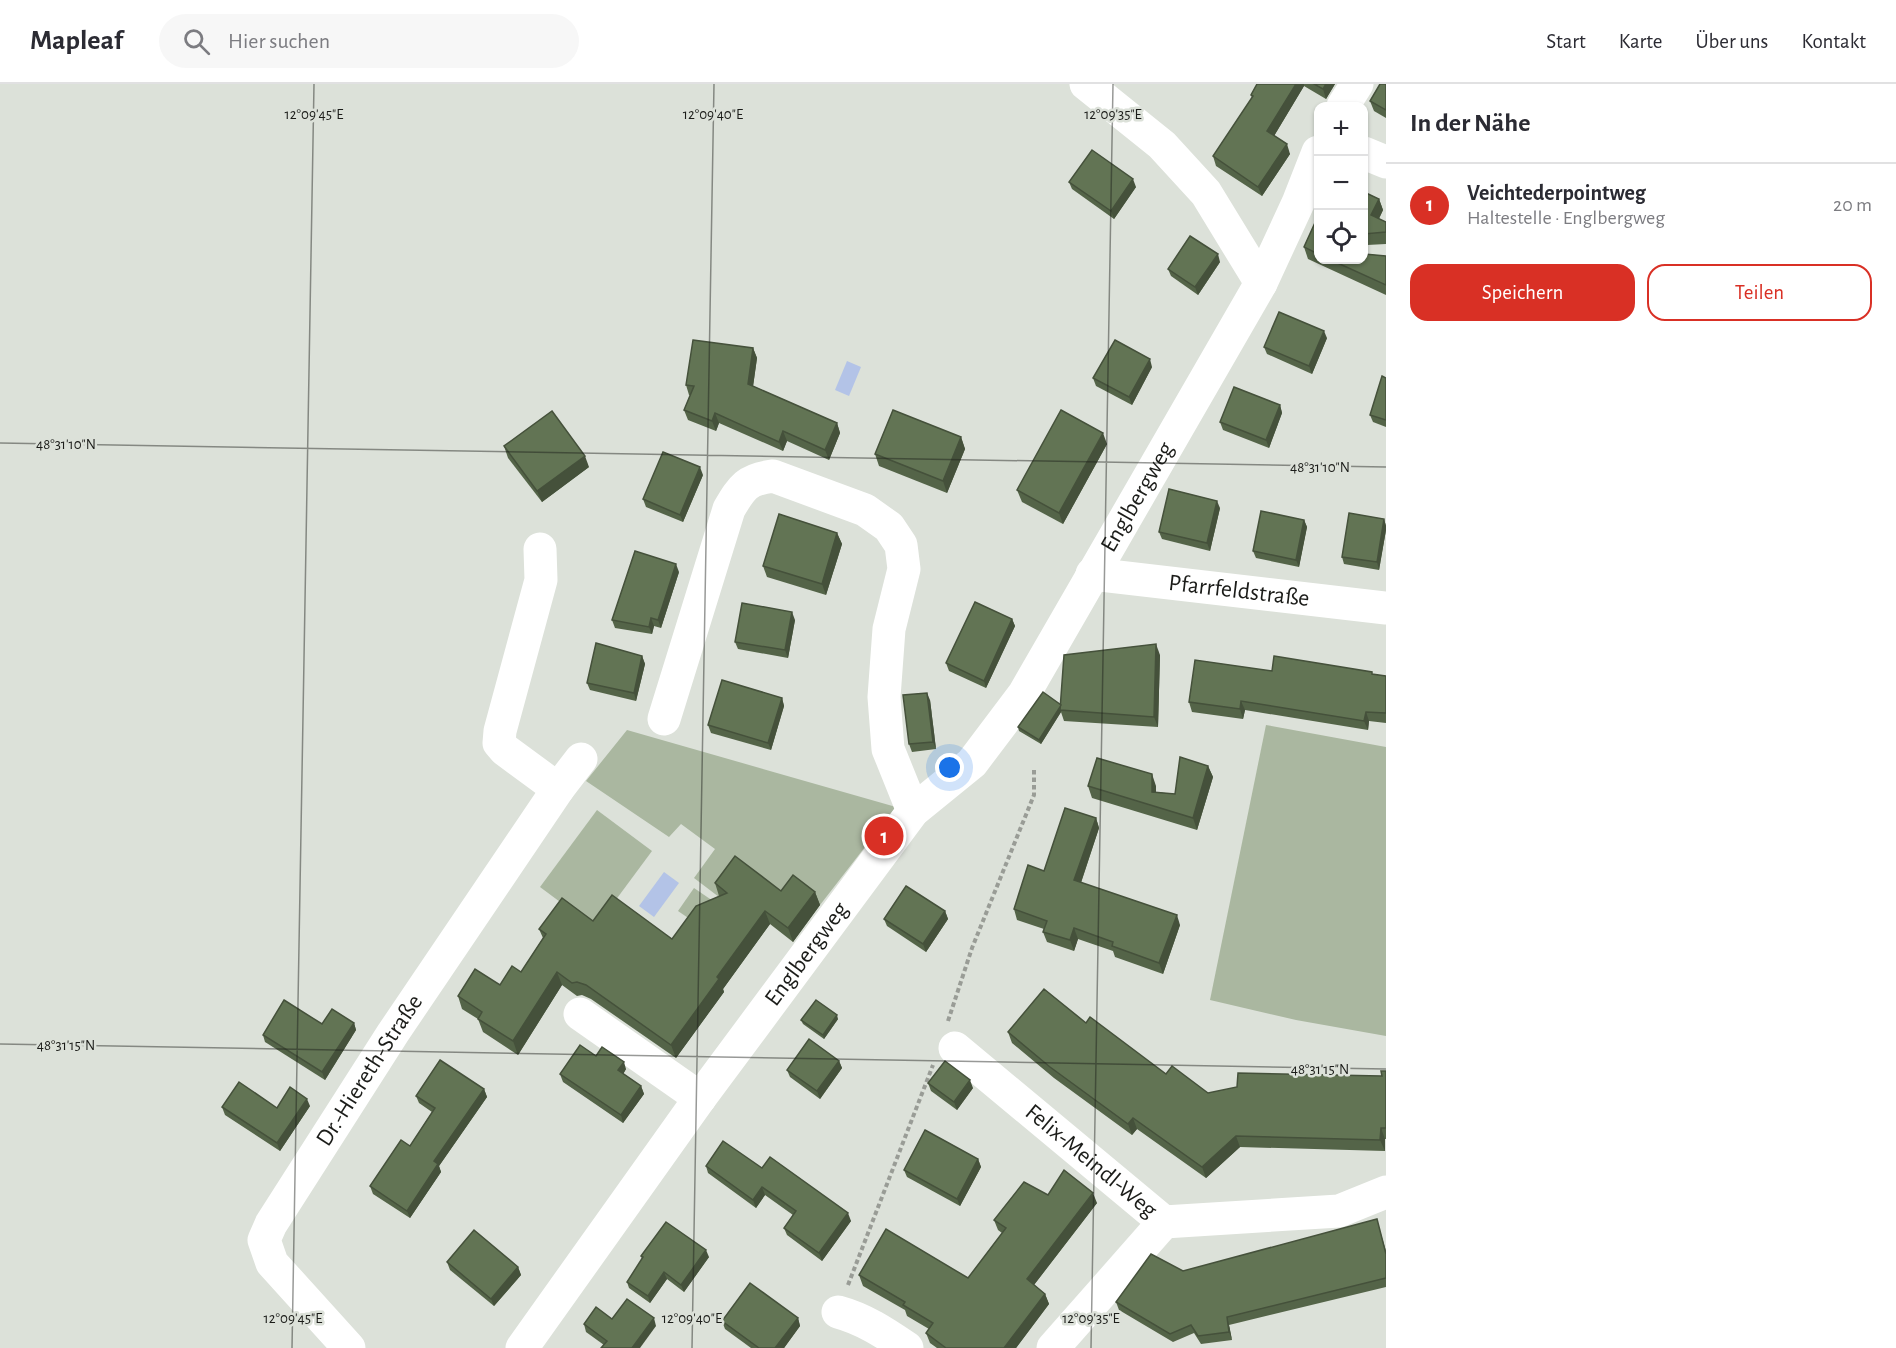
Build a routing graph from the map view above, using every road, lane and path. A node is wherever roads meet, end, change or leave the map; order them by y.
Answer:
1 (1086, 84) edge
2 (1357, 84) edge
3 (1346, 102) edge
4 (1368, 155) edge
5 (1316, 156) edge
6 (1386, 162) edge
7 (1261, 283) junction
8 (540, 549) dead end
9 (1092, 574) junction
10 (1386, 608) edge
11 (664, 719) dead end
12 (581, 759) dead end
13 (1034, 767) dead end
14 (558, 789) junction
15 (914, 811) junction
16 (580, 1014) dead end
17 (946, 1043) junction
18 (700, 1098) junction
19 (1386, 1192) edge
20 (1164, 1222) junction
21 (838, 1312) joint
22 (349, 1348) edge
23 (522, 1348) edge
24 (907, 1348) edge
25 (1053, 1348) edge

1 - 7 street
2 - 3 street
4 - 6 street
5 - 7 street, Englbergweg
7 - 9 street, Englbergweg
8 - 14 street
9 - 10 street, Pfarrfeldstraße
9 - 15 street, Englbergweg
11 - 15 street
12 - 14 street, Dr.-Hiereth-Straße
13 - 17 path
14 - 22 street, Dr.-Hiereth-Straße
15 - 18 street, Englbergweg
16 - 18 street
17 - 20 street, Felix-Meindl-Weg
17 - 21 path
18 - 23 street, Englbergweg
19 - 20 street, Felix-Meindl-Weg
20 - 25 street
21 - 24 street

